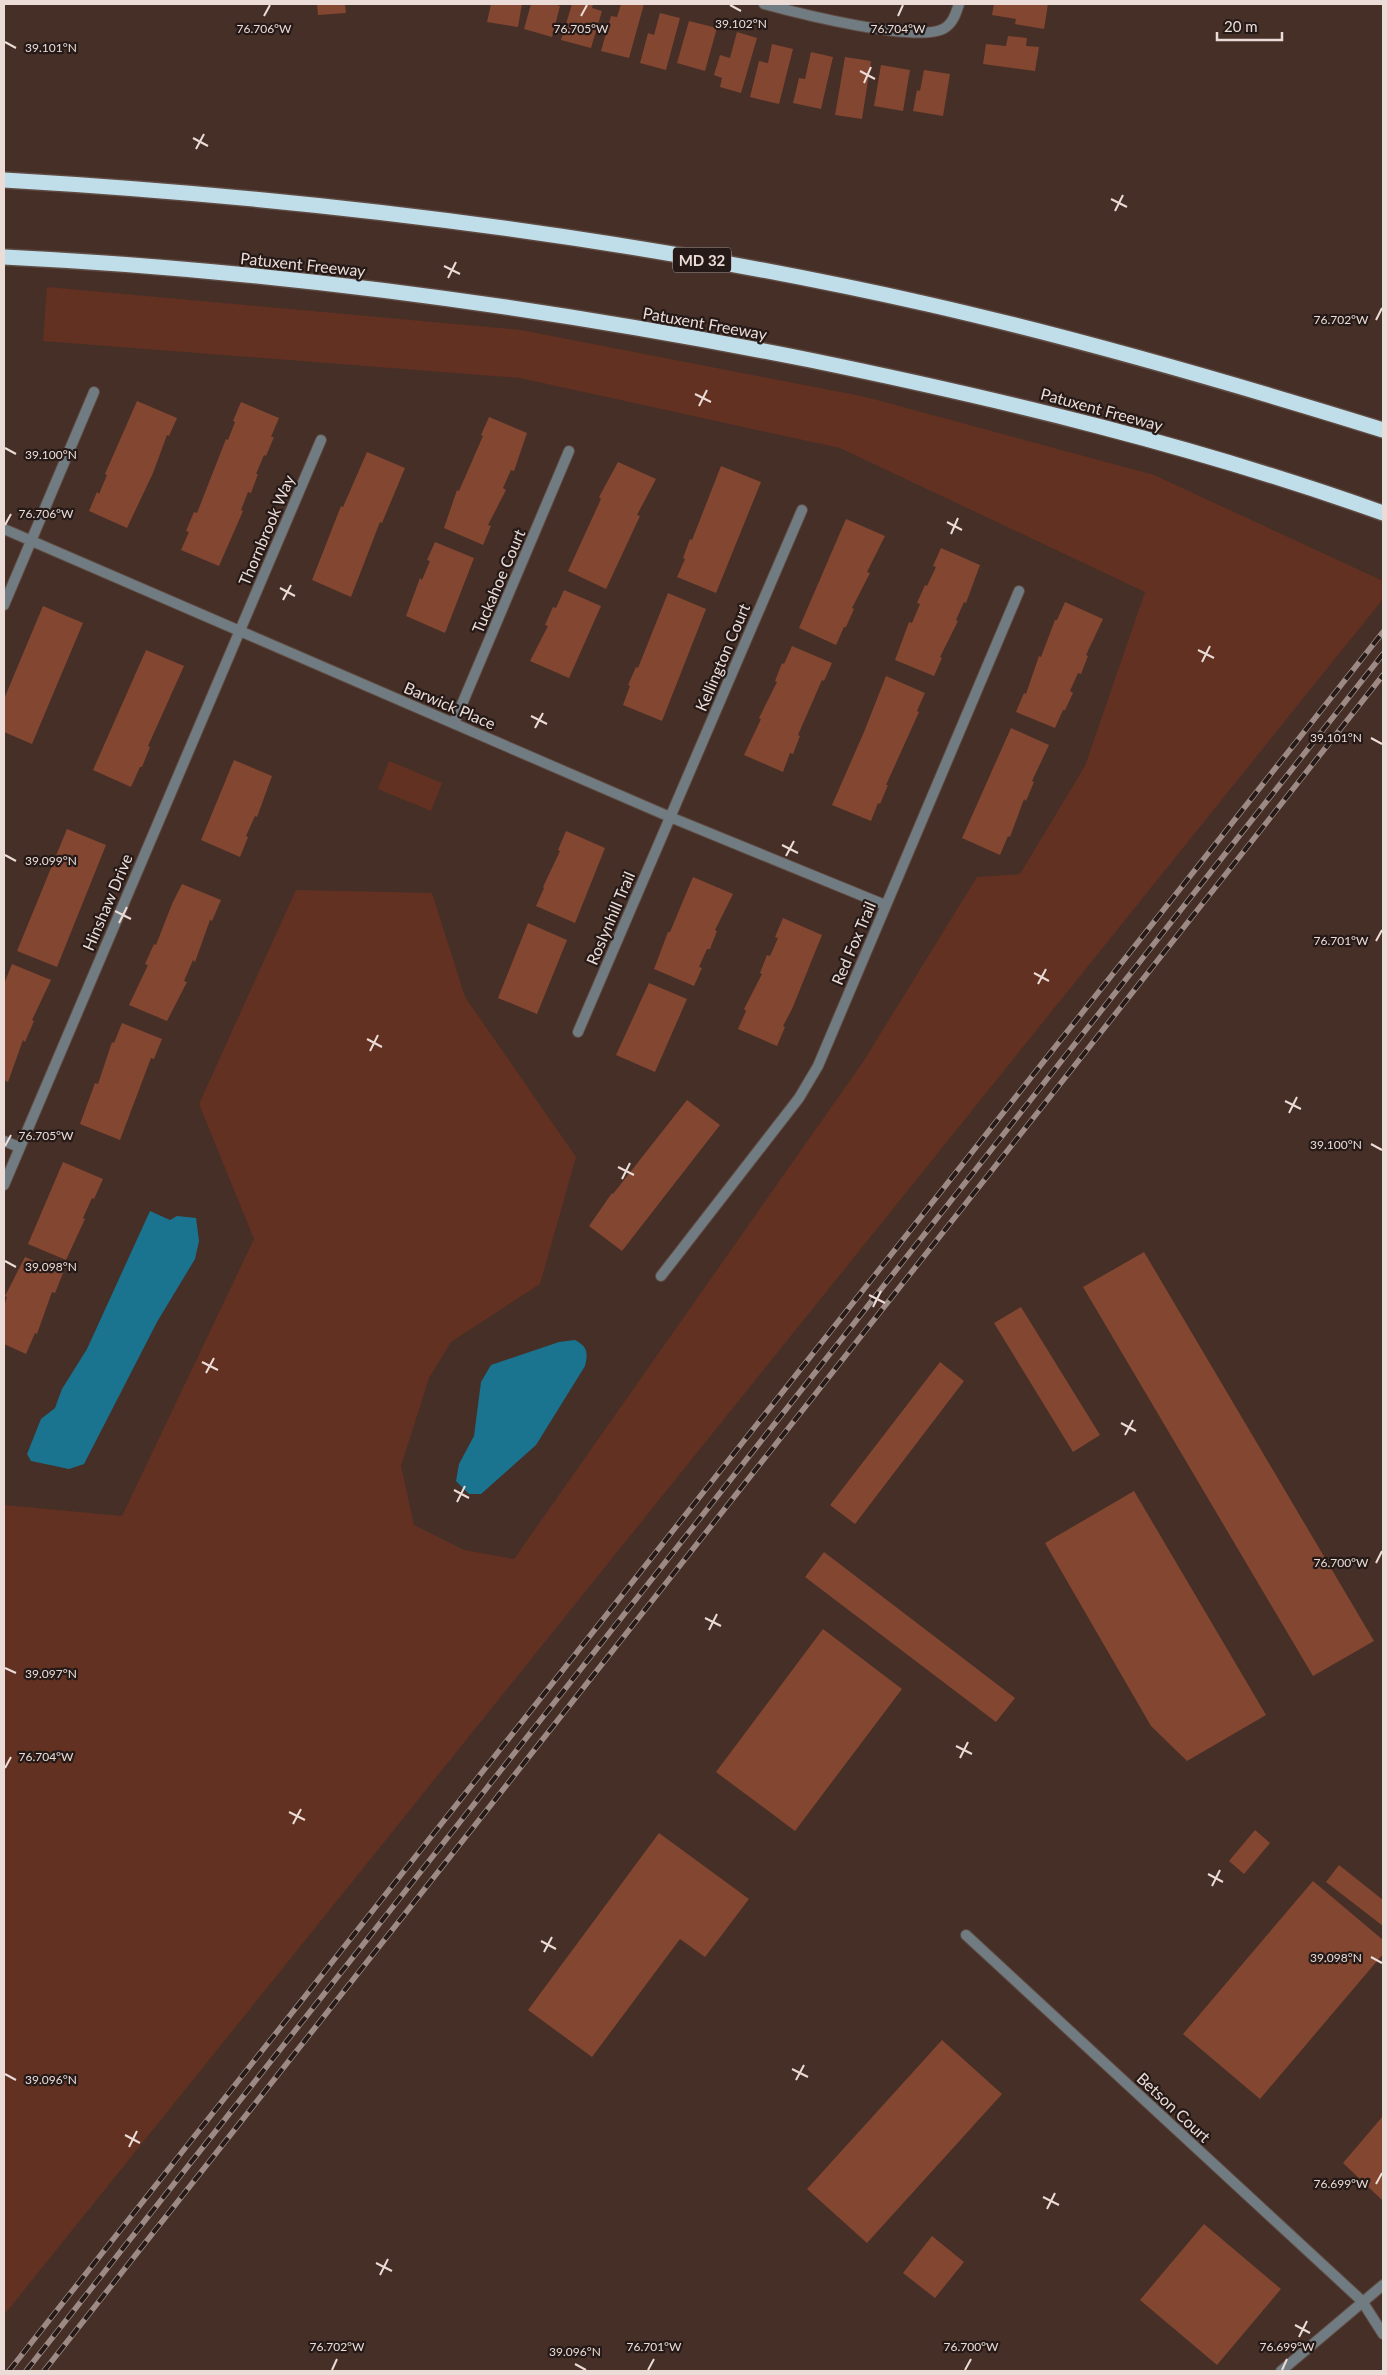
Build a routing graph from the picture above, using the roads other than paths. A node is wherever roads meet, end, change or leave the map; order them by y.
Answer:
1 (764, 4) edge
2 (959, 4) edge
3 (4, 180) edge
4 (4, 256) edge
5 (94, 392) dead end
6 (1383, 430) edge
7 (321, 440) dead end
8 (569, 451) dead end
9 (802, 510) dead end
10 (1383, 513) edge
11 (4, 529) edge
12 (31, 541) junction
13 (1019, 591) dead end
14 (4, 605) edge
15 (239, 631) junction
16 (454, 723) junction
17 (670, 816) junction
18 (885, 905) junction
19 (578, 1032) dead end
20 (4, 1141) edge
21 (19, 1148) junction
22 (4, 1185) edge
23 (661, 1276) dead end
24 (966, 1935) dead end
25 (1383, 2285) edge
26 (1362, 2301) junction
27 (1383, 2334) edge
28 (1281, 2371) edge

1 - 2 street
3 - 6 highway, MD 32
4 - 10 highway, Patuxent Freeway
5 - 12 street
7 - 15 street, Thornbrook Way
8 - 16 street, Tuckahoe Court
9 - 17 street, Kellington Court
11 - 12 street, Barwick Place
12 - 14 street
12 - 15 street, Barwick Place
13 - 18 street, Red Fox Trail
15 - 16 street, Barwick Place
15 - 21 street, Hinshaw Drive
16 - 17 street, Barwick Place
17 - 18 street, Barwick Place
17 - 19 street, Roslynhill Trail
18 - 23 street, Red Fox Trail
20 - 21 street
21 - 22 street, Hinshaw Drive
24 - 26 street, Betson Court
25 - 26 street
26 - 27 street, Betson Court
26 - 28 street

